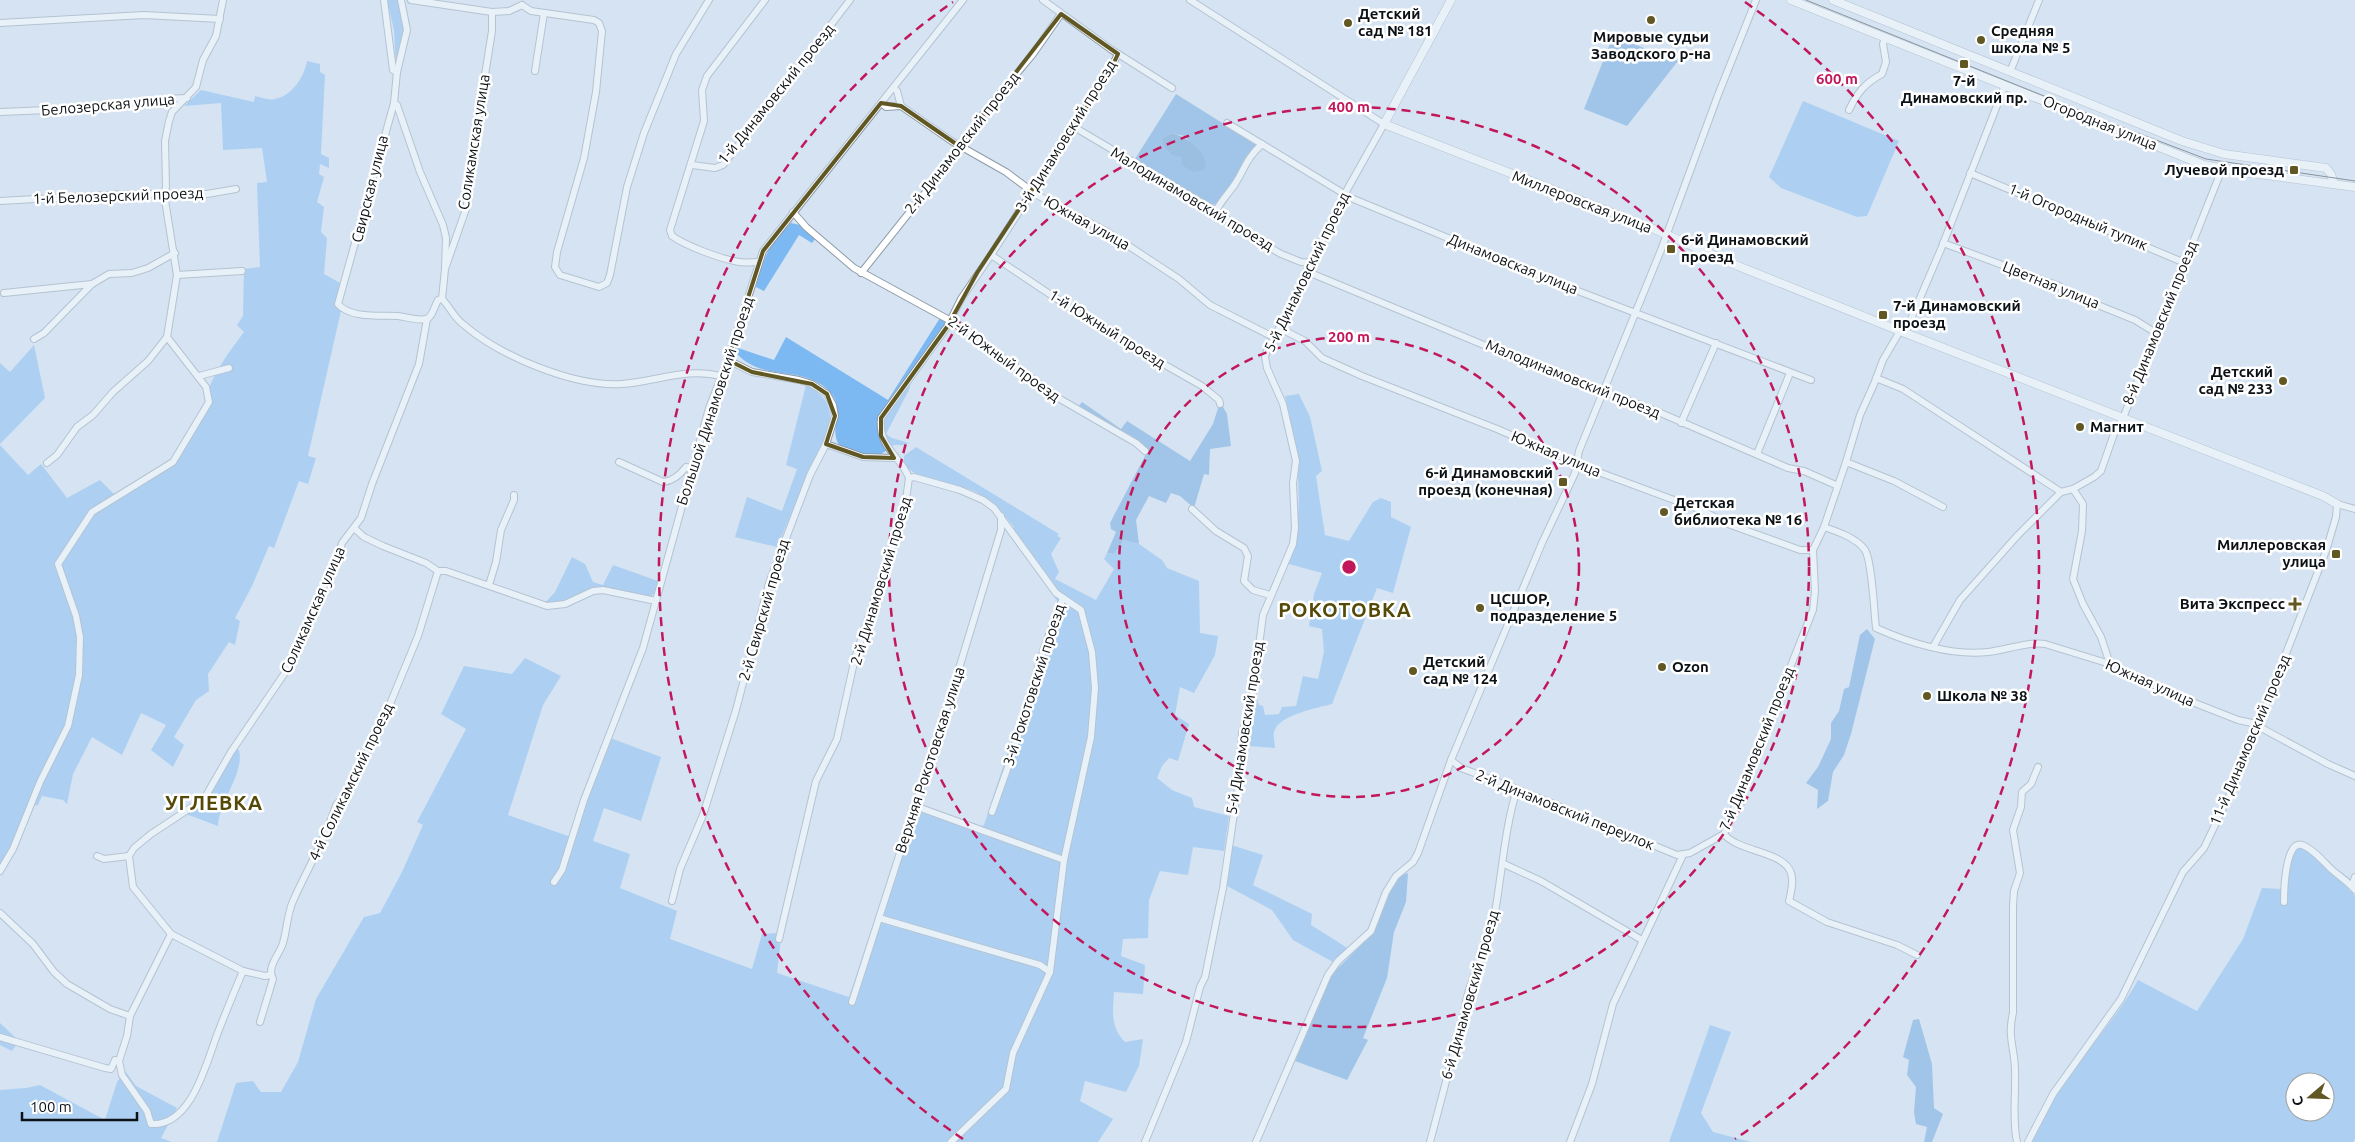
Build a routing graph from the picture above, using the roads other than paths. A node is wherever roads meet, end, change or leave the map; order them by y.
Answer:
1 (223, 0) edge
2 (384, 0) edge
3 (401, 0) edge
4 (411, 0) edge
5 (709, 0) edge
6 (765, 0) edge
7 (850, 0) edge
8 (963, 0) edge
9 (1043, 0) edge
10 (1190, 0) edge
11 (1451, 0) edge
12 (1756, 0) edge
13 (1791, 0) edge
14 (1833, 0) edge
15 (2039, 0) edge
16 (522, 2) edge
17 (462, 3) edge
18 (492, 12) junction
19 (544, 13) junction
20 (1061, 14) junction
21 (220, 19) junction
22 (0, 23) edge
23 (1885, 38) junction
24 (1118, 54) junction
25 (535, 71) dead end
26 (397, 72) junction
27 (2010, 72) junction
28 (2005, 85) junction
29 (894, 88) junction
30 (1172, 88) dead end
31 (187, 98) junction
32 (394, 103) junction
33 (881, 103) junction
34 (901, 106) junction
35 (1849, 110) dead end
36 (0, 112) edge
37 (1226, 123) dead end
38 (1384, 124) junction
39 (1074, 127) junction
40 (1262, 144) junction
41 (960, 146) junction
42 (692, 165) junction
43 (2222, 169) junction
44 (1970, 173) junction
45 (2334, 184) junction
46 (2355, 187) edge
47 (236, 189) dead end
48 (1032, 191) junction
49 (164, 194) junction
50 (1346, 195) junction
51 (0, 201) edge
52 (1216, 210) junction
53 (793, 212) junction
54 (1666, 236) junction
55 (1943, 243) junction
56 (175, 253) junction
57 (991, 255) junction
58 (758, 262) junction
59 (1313, 263) junction
60 (2185, 263) junction
61 (445, 269) junction
62 (242, 271) dead end
63 (1308, 272) junction
64 (861, 273) junction
65 (177, 275) junction
66 (92, 284) junction
67 (4, 293) dead end
68 (442, 299) junction
69 (1634, 313) junction
70 (426, 319) junction
71 (950, 320) junction
72 (1279, 328) junction
73 (1902, 332) junction
74 (2156, 333) junction
75 (167, 337) junction
76 (1275, 338) junction
77 (34, 339) dead end
78 (1716, 343) junction
79 (728, 360) junction
80 (229, 368) dead end
81 (1790, 372) junction
82 (199, 376) junction
83 (720, 376) junction
84 (1876, 378) junction
85 (1811, 380) dead end
86 (1604, 392) junction
87 (1220, 404) dead end
88 (2122, 418) junction
89 (1681, 423) junction
90 (826, 444) junction
91 (1146, 451) dead end
92 (1756, 454) junction
93 (894, 458) junction
94 (619, 462) dead end
95 (1846, 462) junction
96 (47, 463) dead end
97 (1578, 464) junction
98 (691, 468) junction
99 (909, 478) junction
100 (1838, 486) junction
101 (2073, 489) junction
102 (2061, 492) junction
103 (514, 495) dead end
104 (2337, 504) junction
105 (1943, 508) dead end
106 (2355, 508) edge
107 (1192, 509) dead end
108 (1002, 516) junction
109 (1824, 527) junction
110 (354, 528) junction
111 (1813, 550) junction
112 (438, 571) junction
113 (489, 586) junction
114 (1270, 595) junction
115 (1063, 598) junction
116 (656, 601) junction
117 (1933, 646) junction
118 (2110, 664) junction
119 (2257, 725) junction
120 (1450, 760) junction
121 (2038, 767) dead end
122 (2355, 776) edge
123 (1517, 789) junction
124 (915, 806) junction
125 (992, 812) dead end
126 (1724, 834) junction
127 (1683, 855) junction
128 (97, 856) dead end
129 (129, 856) junction
130 (1064, 860) junction
131 (1504, 864) junction
132 (0, 871) edge
133 (2355, 877) edge
134 (554, 882) dead end
135 (2353, 888) edge
136 (672, 901) dead end
137 (2284, 902) dead end
138 (0, 913) edge
139 (879, 918) junction
140 (171, 934) junction
141 (779, 939) dead end
142 (1642, 940) junction
143 (1916, 955) dead end
144 (243, 971) junction
145 (1050, 972) junction
146 (271, 975) junction
147 (852, 1002) dead end
148 (130, 1016) junction
149 (260, 1022) dead end
150 (0, 1037) edge
151 (119, 1061) junction
152 (951, 1142) edge
153 (1145, 1142) edge
154 (1256, 1142) edge
155 (1430, 1142) edge
156 (1570, 1142) edge
157 (2017, 1142) edge
158 (2028, 1142) edge

1 - 21 street
2 - 26 street, Свирская улица
3 - 26 street, Свирская улица
4 - 17 street
5 - 19 street
6 - 42 street
7 - 42 street, 1-й Динамовский проезд
8 - 29 street, Большой Динамовский проезд
9 - 20 street
10 - 38 street, Миллеровская улица
11 - 38 street, 5-й Динамовский проезд
12 - 54 street
13 - 23 street, Огородная улица
14 - 27 street, Огородная улица
15 - 27 street
16 - 18 street
16 - 19 street
17 - 18 street
18 - 61 street, Соликамская улица
19 - 25 street
20 - 24 street
20 - 41 street, 2-й Динамовский проезд
21 - 22 street
21 - 31 street
23 - 28 street, Огородная улица
23 - 35 street
24 - 30 street
24 - 39 street, 3-й Динамовский проезд
26 - 32 street, Свирская улица
27 - 45 street, Огородная улица
28 - 43 street, Огородная улица
28 - 44 street, 7-й Динамовский проезд
29 - 33 street, Большой Динамовский проезд
29 - 34 street
31 - 36 street, Белозерская улица
31 - 49 street
32 - 61 street
32 - 70 street, Свирская улица
33 - 34 street, Южная улица
33 - 53 street, Большой Динамовский проезд
34 - 41 street, Южная улица
37 - 40 street, Динамовская улица
38 - 50 street, 5-й Динамовский проезд
38 - 54 street, Миллеровская улица
39 - 48 street, 3-й Динамовский проезд
39 - 52 street, Малодинамовский проезд
40 - 50 street, Динамовская улица
40 - 52 street
41 - 48 street, Южная улица
41 - 64 street, 2-й Динамовский проезд
42 - 58 street
43 - 45 street, Огородная улица
43 - 60 street, 8-й Динамовский проезд
44 - 55 street, 7-й Динамовский проезд
44 - 60 street, 1-й Огородный тупик
45 - 46 street, Огородная улица
47 - 49 street, 1-й Белозерский проезд
48 - 57 street, 3-й Динамовский проезд
48 - 76 street, Южная улица
49 - 51 street, 1-й Белозерский проезд
49 - 56 street
50 - 59 street, 5-й Динамовский проезд
50 - 69 street, Динамовская улица
52 - 59 street, Малодинамовский проезд
53 - 58 street, Большой Динамовский проезд
53 - 64 street, 2-й Южный проезд
54 - 69 street
54 - 73 street, Миллеровская улица
55 - 73 street, 7-й Динамовский проезд
55 - 74 street, Цветная улица
56 - 65 street
56 - 66 street
57 - 71 street, 3-й Динамовский проезд
57 - 87 street, 1-й Южный проезд
58 - 79 street, Большой Динамовский проезд
59 - 63 street, 5-й Динамовский проезд
60 - 74 street, 8-й Динамовский проезд
61 - 68 street, Соликамская улица
62 - 65 street
63 - 72 street, 5-й Динамовский проезд
63 - 86 street, Малодинамовский проезд
64 - 71 street, 2-й Южный проезд
65 - 75 street
66 - 67 street
66 - 77 street
68 - 70 street
68 - 83 street
69 - 78 street, Динамовская улица
69 - 86 street
70 - 110 street, Соликамская улица
71 - 91 street, 2-й Южный проезд
71 - 93 street, 2-й Динамовский проезд
72 - 76 street, 5-й Динамовский проезд
72 - 97 street, Южная улица
73 - 84 street, 7-й Динамовский проезд
73 - 88 street, Миллеровская улица
74 - 88 street, 8-й Динамовский проезд
75 - 82 street
75 - 96 street
76 - 114 street, 5-й Динамовский проезд
78 - 81 street, Динамовская улица
78 - 89 street
79 - 83 street, Большой Динамовский проезд
79 - 90 street, 2-й Свирский проезд
80 - 82 street
81 - 85 street, Динамовская улица
81 - 92 street
82 - 132 street
83 - 98 street, Большой Динамовский проезд
84 - 95 street, 7-й Динамовский проезд
84 - 102 street
86 - 89 street, Малодинамовский проезд
86 - 97 street
88 - 101 street, 8-й Динамовский проезд
88 - 104 street, Миллеровская улица
89 - 92 street, Малодинамовский проезд
90 - 93 street
90 - 136 street, 2-й Свирский проезд
92 - 100 street, Малодинамовский проезд
93 - 99 street, 2-й Динамовский проезд
94 - 98 street
95 - 100 street, 7-й Динамовский проезд
95 - 105 street
97 - 111 street, Южная улица
97 - 120 street
98 - 116 street, Большой Динамовский проезд
99 - 108 street, 3-й Рокотовский проезд
99 - 141 street, 2-й Динамовский проезд
100 - 109 street, 7-й Динамовский проезд
101 - 102 street, 8-й Динамовский проезд
101 - 118 street
102 - 117 street
103 - 113 street
104 - 106 street, Миллеровская улица
104 - 119 street, 11-й Динамовский проезд
107 - 114 street
108 - 115 street, 3-й Рокотовский проезд
108 - 124 street, Верхняя Рокотовская улица
109 - 111 street, 7-й Динамовский проезд
109 - 117 street, Южная улица
110 - 112 street
110 - 129 street, Соликамская улица
111 - 126 street, 7-й Динамовский проезд
112 - 113 street
112 - 146 street, 4-й Соликамский проезд
113 - 116 street
114 - 153 street, 5-й Динамовский проезд
115 - 125 street, 3-й Рокотовский проезд
115 - 130 street
116 - 134 street, Большой Динамовский проезд
117 - 118 street, Южная улица
118 - 119 street, Южная улица
119 - 122 street, Южная улица
119 - 158 street, 11-й Динамовский проезд
120 - 123 street, 2-й Динамовский переулок
120 - 154 street
121 - 157 street
123 - 127 street, 2-й Динамовский переулок
123 - 131 street, 6-й Динамовский проезд
124 - 130 street
124 - 139 street, Верхняя Рокотовская улица
126 - 127 street, 7-й Динамовский проезд
126 - 143 street
127 - 142 street
128 - 129 street
129 - 140 street
130 - 145 street
131 - 142 street
131 - 155 street, 6-й Динамовский проезд
133 - 135 street
135 - 137 street
138 - 148 street
139 - 145 street
139 - 147 street, Верхняя Рокотовская улица
140 - 144 street
140 - 148 street
142 - 156 street
144 - 146 street
144 - 151 street
145 - 152 street
146 - 149 street, 4-й Соликамский проезд
148 - 151 street
150 - 151 street

